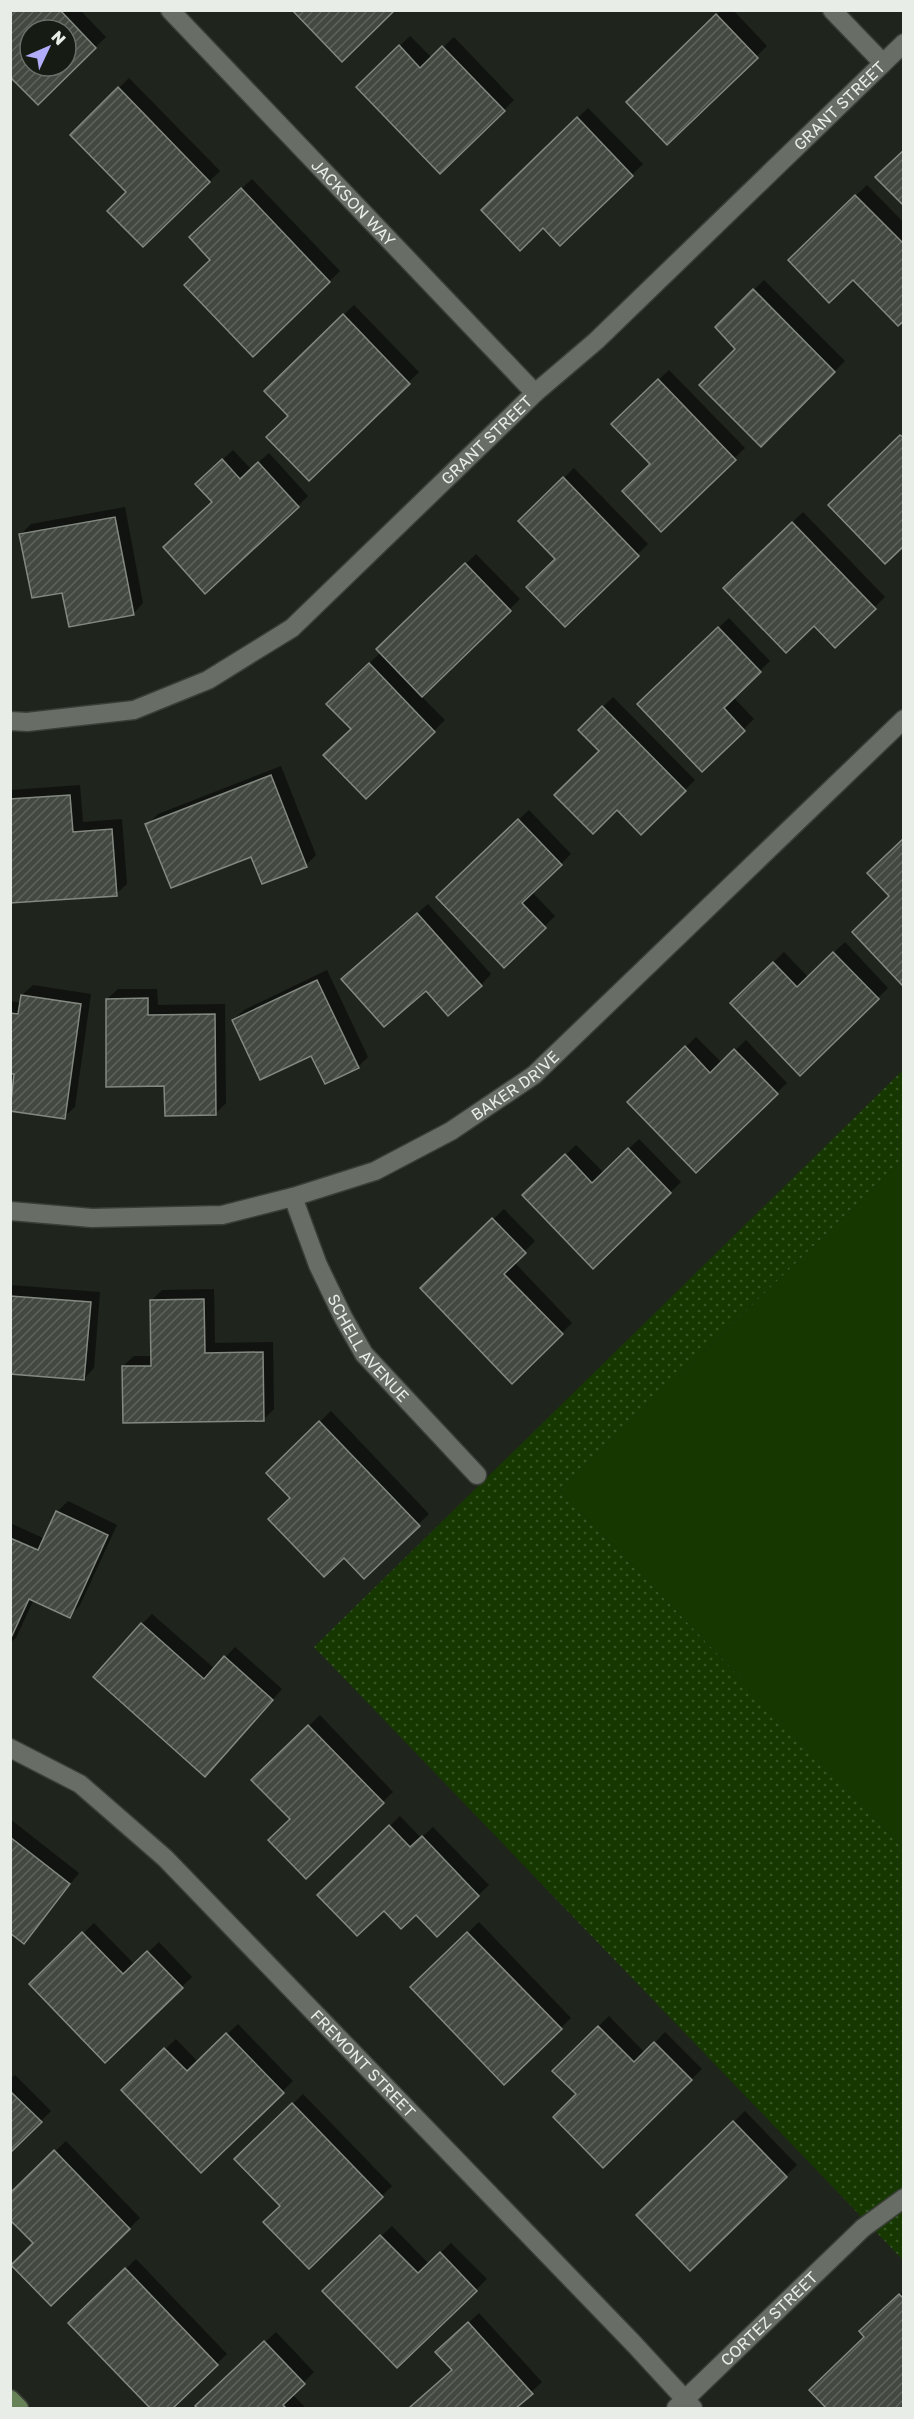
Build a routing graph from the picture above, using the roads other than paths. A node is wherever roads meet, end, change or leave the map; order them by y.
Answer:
1 (170, 10) edge
2 (832, 10) edge
3 (903, 43) edge
4 (883, 63) junction
5 (535, 393) junction
6 (903, 719) edge
7 (10, 721) edge
8 (293, 1197) junction
9 (10, 1211) edge
10 (477, 1475) dead end
11 (10, 1749) edge
12 (903, 2198) edge
13 (10, 2399) edge
14 (684, 2406) edge
15 (19, 2409) edge

1 - 5 street, JACKSON WAY
2 - 4 street
3 - 4 street, GRANT STREET
4 - 5 street, GRANT STREET
5 - 7 street, GRANT STREET
6 - 8 street, BAKER DRIVE
8 - 9 street, BAKER DRIVE
8 - 10 street, SCHELL AVENUE
11 - 14 street, FREMONT STREET
12 - 14 street, CORTEZ STREET
13 - 15 street

